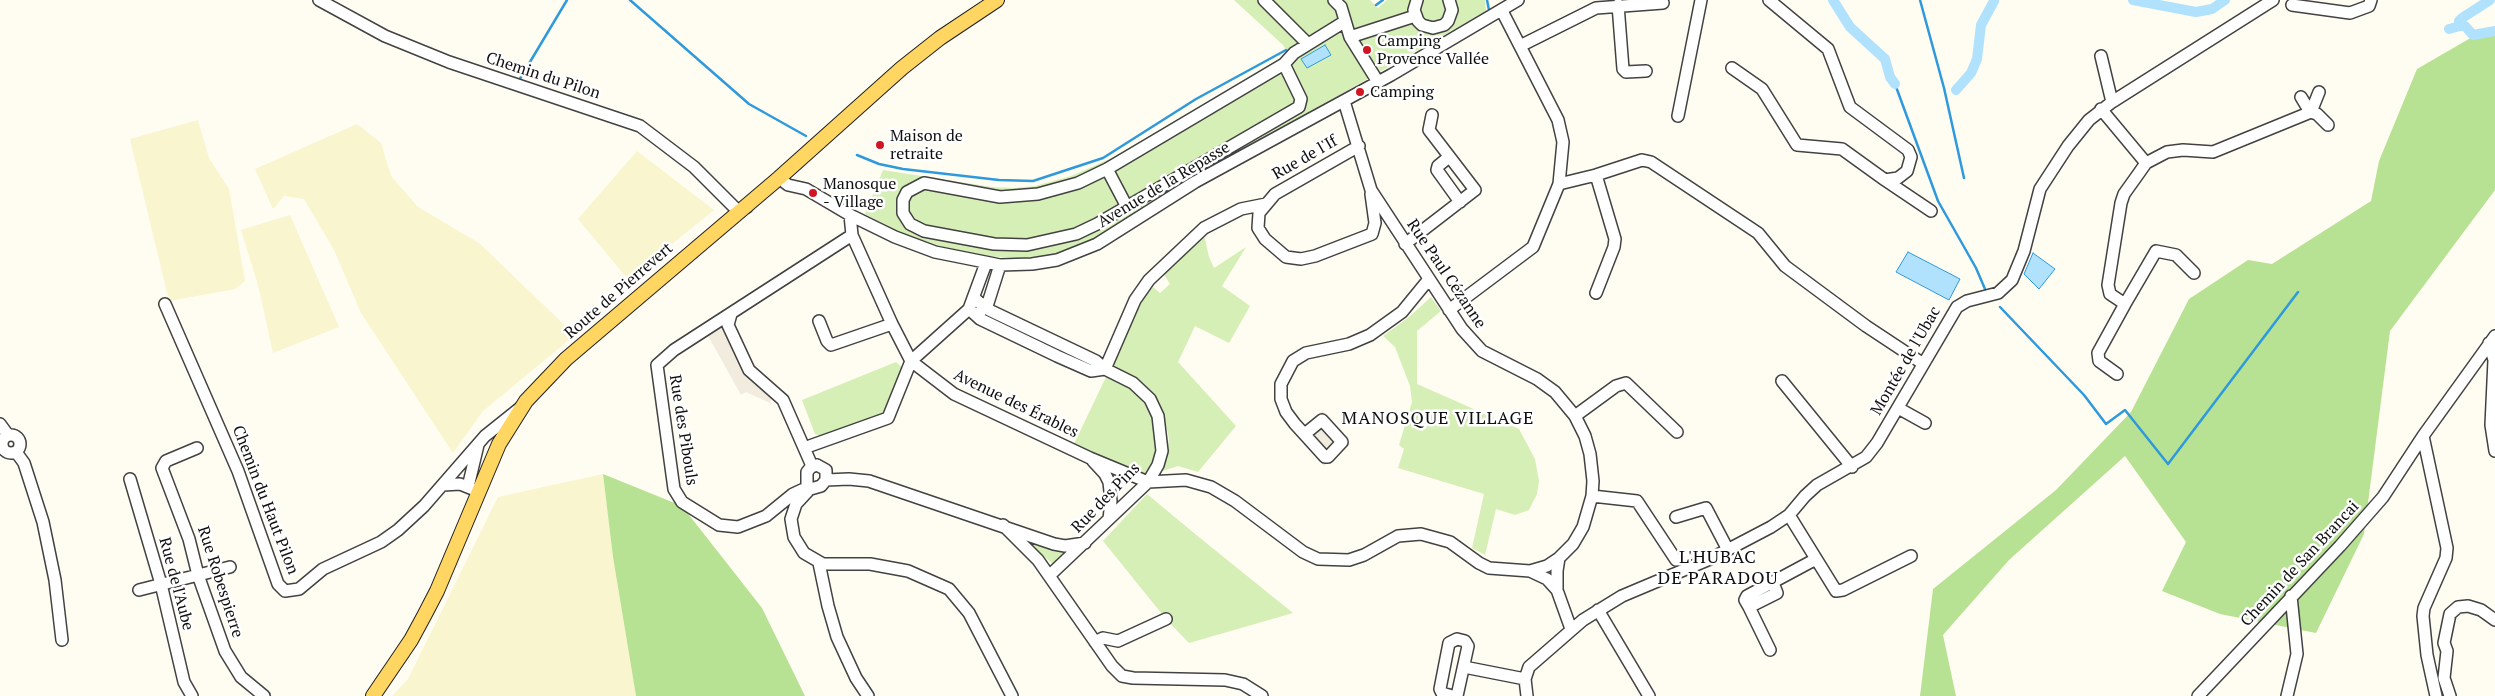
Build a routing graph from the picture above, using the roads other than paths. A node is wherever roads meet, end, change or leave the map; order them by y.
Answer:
1 (319, 0) edge
2 (997, 0) edge
3 (1264, 0) edge
4 (1334, 0) edge
5 (1417, 0) edge
6 (1449, 0) edge
7 (1518, 0) edge
8 (1700, 0) edge
9 (1769, 0) edge
10 (2272, 0) edge
11 (2371, 0) edge
12 (1663, 3) dead end
13 (1618, 5) junction
14 (2292, 5) dead end
15 (1502, 11) junction
16 (1415, 16) junction
17 (1344, 22) junction
18 (1350, 37) junction
19 (1308, 44) junction
20 (1520, 46) junction
21 (2101, 56) dead end
22 (1284, 64) junction
23 (1732, 68) dead end
24 (1646, 71) dead end
25 (1378, 82) junction
26 (2319, 92) dead end
27 (2301, 97) dead end
28 (1344, 100) junction
29 (2112, 102) junction
30 (2101, 109) junction
31 (2312, 112) junction
32 (1432, 115) dead end
33 (1678, 116) dead end
34 (2328, 125) dead end
35 (1359, 146) junction
36 (1450, 157) junction
37 (2146, 162) junction
38 (1107, 168) junction
39 (1596, 175) junction
40 (785, 178) junction
41 (1885, 180) junction
42 (1559, 184) junction
43 (1371, 190) junction
44 (1460, 202) junction
45 (1266, 204) junction
46 (1127, 207) junction
47 (1931, 210) dead end
48 (738, 211) junction
49 (850, 215) junction
50 (852, 235) junction
51 (1405, 244) junction
52 (986, 263) junction
53 (1000, 265) junction
54 (2194, 273) dead end
55 (1429, 280) junction
56 (1596, 293) dead end
57 (974, 298) junction
58 (165, 304) dead end
59 (2125, 304) junction
60 (985, 308) junction
61 (1449, 310) junction
62 (968, 313) junction
63 (731, 314) junction
64 (818, 321) dead end
65 (892, 324) junction
66 (2492, 339) edge
67 (912, 361) junction
68 (1922, 363) junction
69 (1105, 369) junction
70 (2117, 374) dead end
71 (1782, 381) dead end
72 (521, 407) junction
73 (1898, 408) junction
74 (1575, 416) junction
75 (0, 424) edge
76 (1925, 424) dead end
77 (1677, 432) dead end
78 (1303, 433) dead end
79 (8, 435) junction
80 (2423, 436) junction
81 (479, 443) junction
82 (1, 447) edge
83 (197, 448) dead end
84 (804, 448) junction
85 (2495, 451) edge
86 (16, 452) junction
87 (1090, 458) junction
88 (812, 466) junction
89 (1852, 467) junction
90 (130, 479) dead end
91 (826, 480) junction
92 (1148, 482) junction
93 (443, 485) junction
94 (473, 489) junction
95 (807, 489) junction
96 (1592, 496) junction
97 (1789, 515) junction
98 (1676, 517) dead end
99 (1108, 519) junction
100 (1002, 525) junction
101 (1029, 535) junction
102 (1085, 543) junction
103 (1024, 546) junction
104 (1728, 550) junction
105 (1911, 556) dead end
106 (1559, 558) junction
107 (1816, 558) junction
108 (1676, 560) dead end
109 (819, 564) junction
110 (230, 567) dead end
111 (1530, 571) junction
112 (198, 575) junction
113 (1050, 575) junction
114 (161, 584) junction
115 (138, 590) dead end
116 (1557, 590) junction
117 (2291, 596) junction
118 (1598, 610) junction
119 (1166, 619) dead end
120 (2495, 620) edge
121 (2424, 628) junction
122 (1571, 630) junction
123 (62, 640) dead end
124 (1095, 642) junction
125 (2444, 643) junction
126 (1770, 650) dead end
127 (1464, 667) junction
128 (1525, 679) junction
129 (383, 690) edge
130 (192, 696) edge
131 (264, 696) edge
132 (373, 696) edge
133 (868, 696) edge
134 (1012, 696) edge
135 (1262, 696) edge
136 (1452, 696) edge
137 (1457, 696) edge
138 (1527, 696) edge
139 (1649, 696) edge
140 (2198, 696) edge
141 (2287, 696) edge
142 (2436, 696) edge
143 (2450, 696) edge

1 - 48 street, Chemin du Pilon
2 - 40 main road, Route de Pierrevert
3 - 19 street
4 - 17 street
5 - 16 street
6 - 16 street
7 - 15 street, Avenue de la Repasse
8 - 33 street
9 - 41 street
10 - 29 street, Montée de l'Ubac
11 - 14 street
12 - 13 street
13 - 20 street
13 - 24 street
15 - 20 street
15 - 25 street, Avenue de la Repasse
16 - 18 street
17 - 18 street
17 - 19 street
18 - 25 street
19 - 22 street
20 - 42 street
21 - 29 street
22 - 38 street
22 - 46 street
23 - 41 street
25 - 28 street, Avenue de la Repasse
26 - 31 street
27 - 31 street
28 - 35 street, Rue Paul Cézanne
28 - 53 street, Avenue de la Repasse
29 - 30 street, Montée de l'Ubac
30 - 37 street
30 - 68 street, Montée de l'Ubac
31 - 34 street
31 - 37 street
32 - 36 street
35 - 43 street, Rue Paul Cézanne
35 - 45 street, Rue de l'If
36 - 44 street
36 - 44 street
37 - 59 street
38 - 46 street
38 - 46 street
39 - 42 street
39 - 56 street
39 - 68 street
40 - 48 main road, Route de Pierrevert
40 - 49 street, Avenue de la Repasse
41 - 47 street
42 - 61 street
43 - 45 street, Rue de l'If
43 - 51 street, Rue Paul Cézanne
44 - 51 street
45 - 69 street
48 - 72 main road, Route de Pierrevert
49 - 50 street, Avenue des Érables
49 - 52 street, Avenue de la Repasse
50 - 63 street, Rue des Pibouls
50 - 65 street, Avenue des Érables
51 - 55 street, Rue Paul Cézanne
52 - 53 street, Avenue de la Repasse
52 - 57 street
53 - 60 street
54 - 59 street
55 - 61 street, Rue Paul Cézanne
55 - 78 street
57 - 60 street, Rue des Pins
57 - 62 street
58 - 93 street, Chemin du Haut Pilon
59 - 70 street
60 - 62 street
60 - 69 street, Rue des Pins
61 - 74 street, Rue Paul Cézanne
62 - 67 street
62 - 69 street, Rue des Pins
63 - 84 street
63 - 95 street, Rue des Pibouls
64 - 65 street
65 - 67 street, Avenue des Érables
66 - 80 street, Chemin de San Brancai
66 - 85 street
67 - 84 street
67 - 87 street, Avenue des Érables
68 - 73 street, Montée de l'Ubac
69 - 92 street, Rue des Pins
71 - 89 street
72 - 81 street, Chemin du Haut Pilon
72 - 94 main road, Route de Pierrevert
73 - 76 street
73 - 89 street, Montée de l'Ubac
74 - 77 street
74 - 96 street, Rue Paul Cézanne
75 - 79 street
79 - 82 street
79 - 86 street
80 - 117 street, Chemin de San Brancai
80 - 121 street
81 - 93 street, Chemin du Haut Pilon
81 - 94 street
82 - 86 street
83 - 112 street, Rue Robespierre
84 - 88 street
86 - 123 street
87 - 92 street, Avenue des Érables
87 - 99 street
88 - 91 street
88 - 95 street
89 - 97 street, Montée de l'Ubac
90 - 114 street, Rue de l'Aube
91 - 95 street
91 - 100 street
92 - 99 street, Rue des Pins
92 - 111 street
93 - 94 street
94 - 129 main road, Route de Pierrevert
95 - 109 street
96 - 106 street, Rue Paul Cézanne
96 - 108 street
97 - 104 street, Montée de l'Ubac
97 - 107 street
98 - 104 street
99 - 102 street, Rue des Pins
100 - 101 street
100 - 103 street
101 - 102 street
101 - 103 street
102 - 113 street, Rue des Pins
103 - 113 street
104 - 118 street, Montée de l'Ubac
105 - 107 street
106 - 111 street, Rue Paul Cézanne
106 - 116 street
107 - 126 street
109 - 133 street
109 - 134 street
110 - 112 street
111 - 116 street
112 - 114 street
112 - 131 street, Rue Robespierre
113 - 124 street
114 - 115 street
114 - 130 street, Rue de l'Aube
116 - 122 street
117 - 140 street, Chemin de San Brancai
117 - 141 street
118 - 122 street, Montée de l'Ubac
118 - 139 street
119 - 124 street
120 - 125 street
121 - 125 street
121 - 142 street
122 - 128 street, Montée de l'Ubac
124 - 135 street
125 - 143 street
127 - 128 street
127 - 136 street
127 - 137 street
128 - 138 street
129 - 132 main road, Route de Pierrevert

